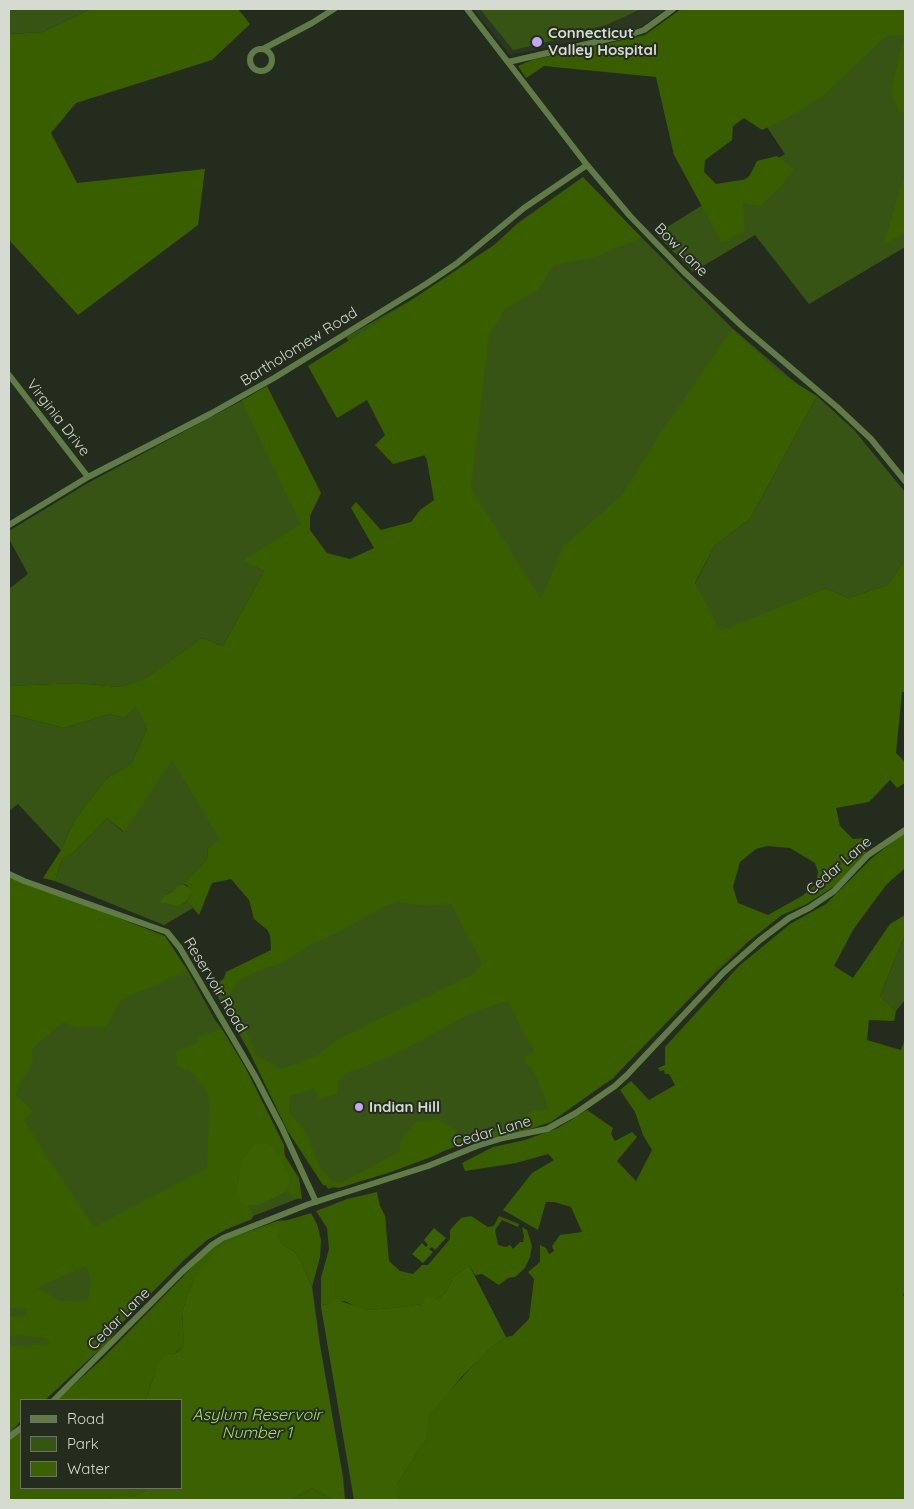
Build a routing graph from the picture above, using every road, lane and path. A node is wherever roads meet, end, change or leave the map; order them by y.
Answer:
1 (334, 9) edge
2 (467, 9) edge
3 (673, 9) edge
4 (263, 49) dead end
5 (508, 62) junction
6 (587, 165) junction
7 (9, 375) edge
8 (88, 477) junction
9 (905, 481) edge
10 (9, 525) edge
11 (905, 830) edge
12 (9, 874) edge
13 (316, 1202) junction
14 (55, 1399) edge
15 (20, 1429) edge
16 (9, 1437) edge

1 - 4 street
2 - 5 street, Bow Lane
3 - 5 street
5 - 6 street, Bow Lane
6 - 8 street, Bartholomew Road
6 - 9 street, Bow Lane
7 - 8 street, Virginia Drive
8 - 10 street, Bartholomew Road
11 - 13 street, Cedar Lane
12 - 13 street, Reservoir Road
13 - 14 street, Cedar Lane
15 - 16 street

